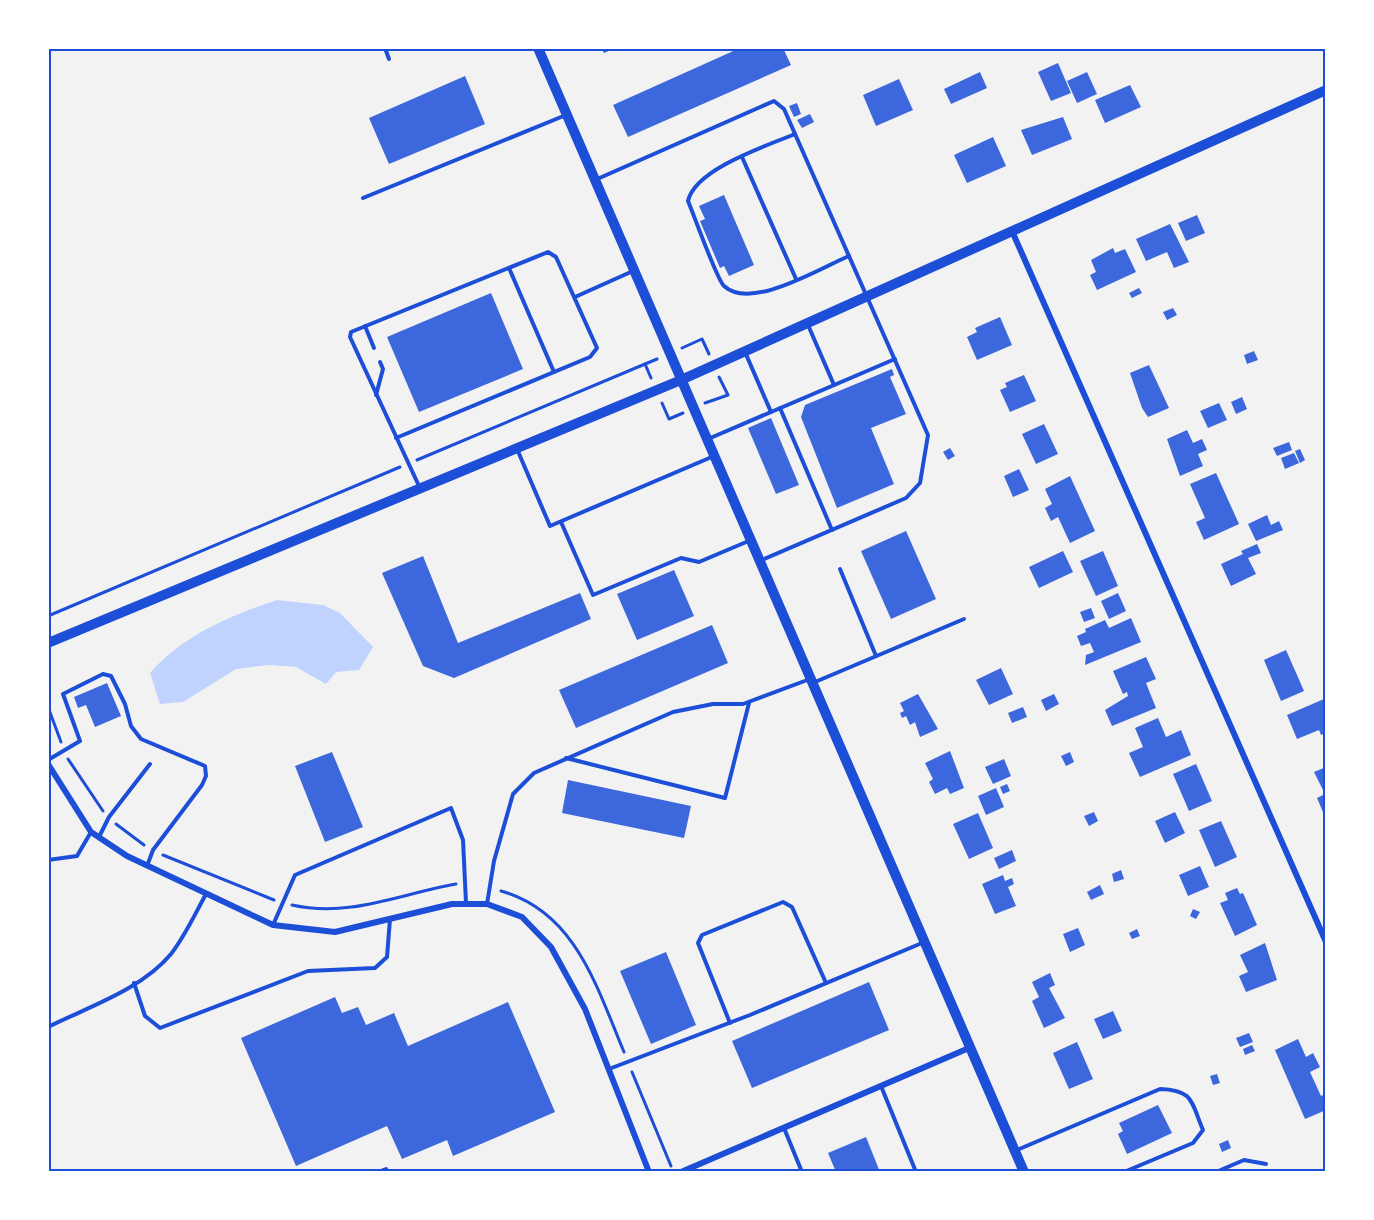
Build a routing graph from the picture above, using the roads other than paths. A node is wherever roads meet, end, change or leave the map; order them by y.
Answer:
1 (385, 48) edge
2 (538, 48) edge
3 (389, 59) dead end
4 (1326, 90) edge
5 (566, 115) junction
6 (795, 134) junction
7 (742, 157) junction
8 (594, 180) junction
9 (363, 198) dead end
10 (1011, 230) junction
11 (849, 256) junction
12 (509, 268) junction
13 (634, 271) junction
14 (796, 279) junction
15 (868, 296) junction
16 (575, 297) junction
17 (807, 323) junction
18 (365, 326) junction
19 (374, 348) dead end
20 (744, 351) junction
21 (895, 358) junction
22 (380, 362) dead end
23 (554, 372) junction
24 (681, 380) junction
25 (834, 385) junction
26 (376, 395) junction
27 (780, 408) junction
28 (771, 412) junction
29 (396, 438) junction
30 (707, 440) junction
31 (517, 448) junction
32 (715, 456) junction
33 (420, 488) junction
34 (561, 522) junction
35 (832, 530) junction
36 (751, 540) junction
37 (760, 561) junction
38 (840, 569) dead end
39 (964, 619) dead end
40 (48, 643) edge
41 (876, 656) junction
42 (813, 680) junction
43 (750, 702) junction
44 (566, 758) junction
45 (48, 762) edge
46 (150, 764) dead end
47 (91, 832) junction
48 (99, 837) junction
49 (48, 860) edge
50 (147, 866) junction
51 (206, 894) junction
52 (466, 904) junction
53 (487, 904) junction
54 (390, 919) junction
55 (273, 926) junction
56 (925, 942) junction
57 (1326, 942) edge
58 (134, 983) junction
59 (826, 983) junction
60 (730, 1023) junction
61 (48, 1027) edge
62 (969, 1048) junction
63 (608, 1069) junction
64 (880, 1086) junction
65 (784, 1128) junction
66 (1015, 1151) junction
67 (1266, 1164) dead end
68 (378, 1172) edge
69 (388, 1172) edge
70 (649, 1172) edge
71 (681, 1172) edge
72 (802, 1172) edge
73 (916, 1172) edge
74 (1024, 1172) edge
75 (1124, 1172) edge
76 (1216, 1172) edge

1 - 3 lane
2 - 5 main road
4 - 10 main road
5 - 8 main road
5 - 9 lane
6 - 7 lane
6 - 8 lane
6 - 11 lane
7 - 14 lane
7 - 14 lane
8 - 13 main road
10 - 15 main road
10 - 57 street
11 - 14 lane
11 - 15 lane
12 - 16 lane
12 - 18 lane
12 - 23 lane
13 - 16 lane
13 - 24 main road
15 - 17 main road
15 - 21 lane
16 - 23 lane
17 - 20 main road
17 - 25 lane
18 - 19 lane
18 - 26 lane
20 - 24 main road
20 - 28 lane
21 - 25 lane
21 - 35 lane
22 - 26 lane
23 - 29 lane
24 - 30 main road
24 - 31 main road
25 - 27 lane
26 - 29 lane
27 - 28 lane
27 - 35 lane
28 - 30 lane
29 - 33 lane
30 - 32 main road
31 - 33 main road
31 - 34 lane
32 - 34 lane
32 - 36 main road
33 - 40 main road
34 - 36 lane
35 - 37 lane
36 - 37 main road
37 - 42 main road
38 - 41 lane
39 - 41 lane
41 - 42 lane
42 - 43 lane
42 - 56 main road
43 - 44 lane
43 - 44 lane
44 - 53 lane
45 - 47 street
45 - 50 lane
46 - 48 lane
47 - 48 street
47 - 49 lane
48 - 50 street
50 - 51 street
51 - 55 street
51 - 58 lane
52 - 53 street
52 - 54 street
52 - 55 lane
53 - 63 street
54 - 55 street
54 - 58 lane
56 - 59 lane
56 - 62 main road
58 - 61 lane
59 - 60 lane
59 - 60 lane
60 - 63 lane
62 - 64 street
62 - 66 main road
63 - 70 street
64 - 65 street
64 - 73 lane
65 - 71 street
65 - 72 lane
66 - 74 main road
66 - 75 lane
67 - 76 lane
68 - 69 lane

